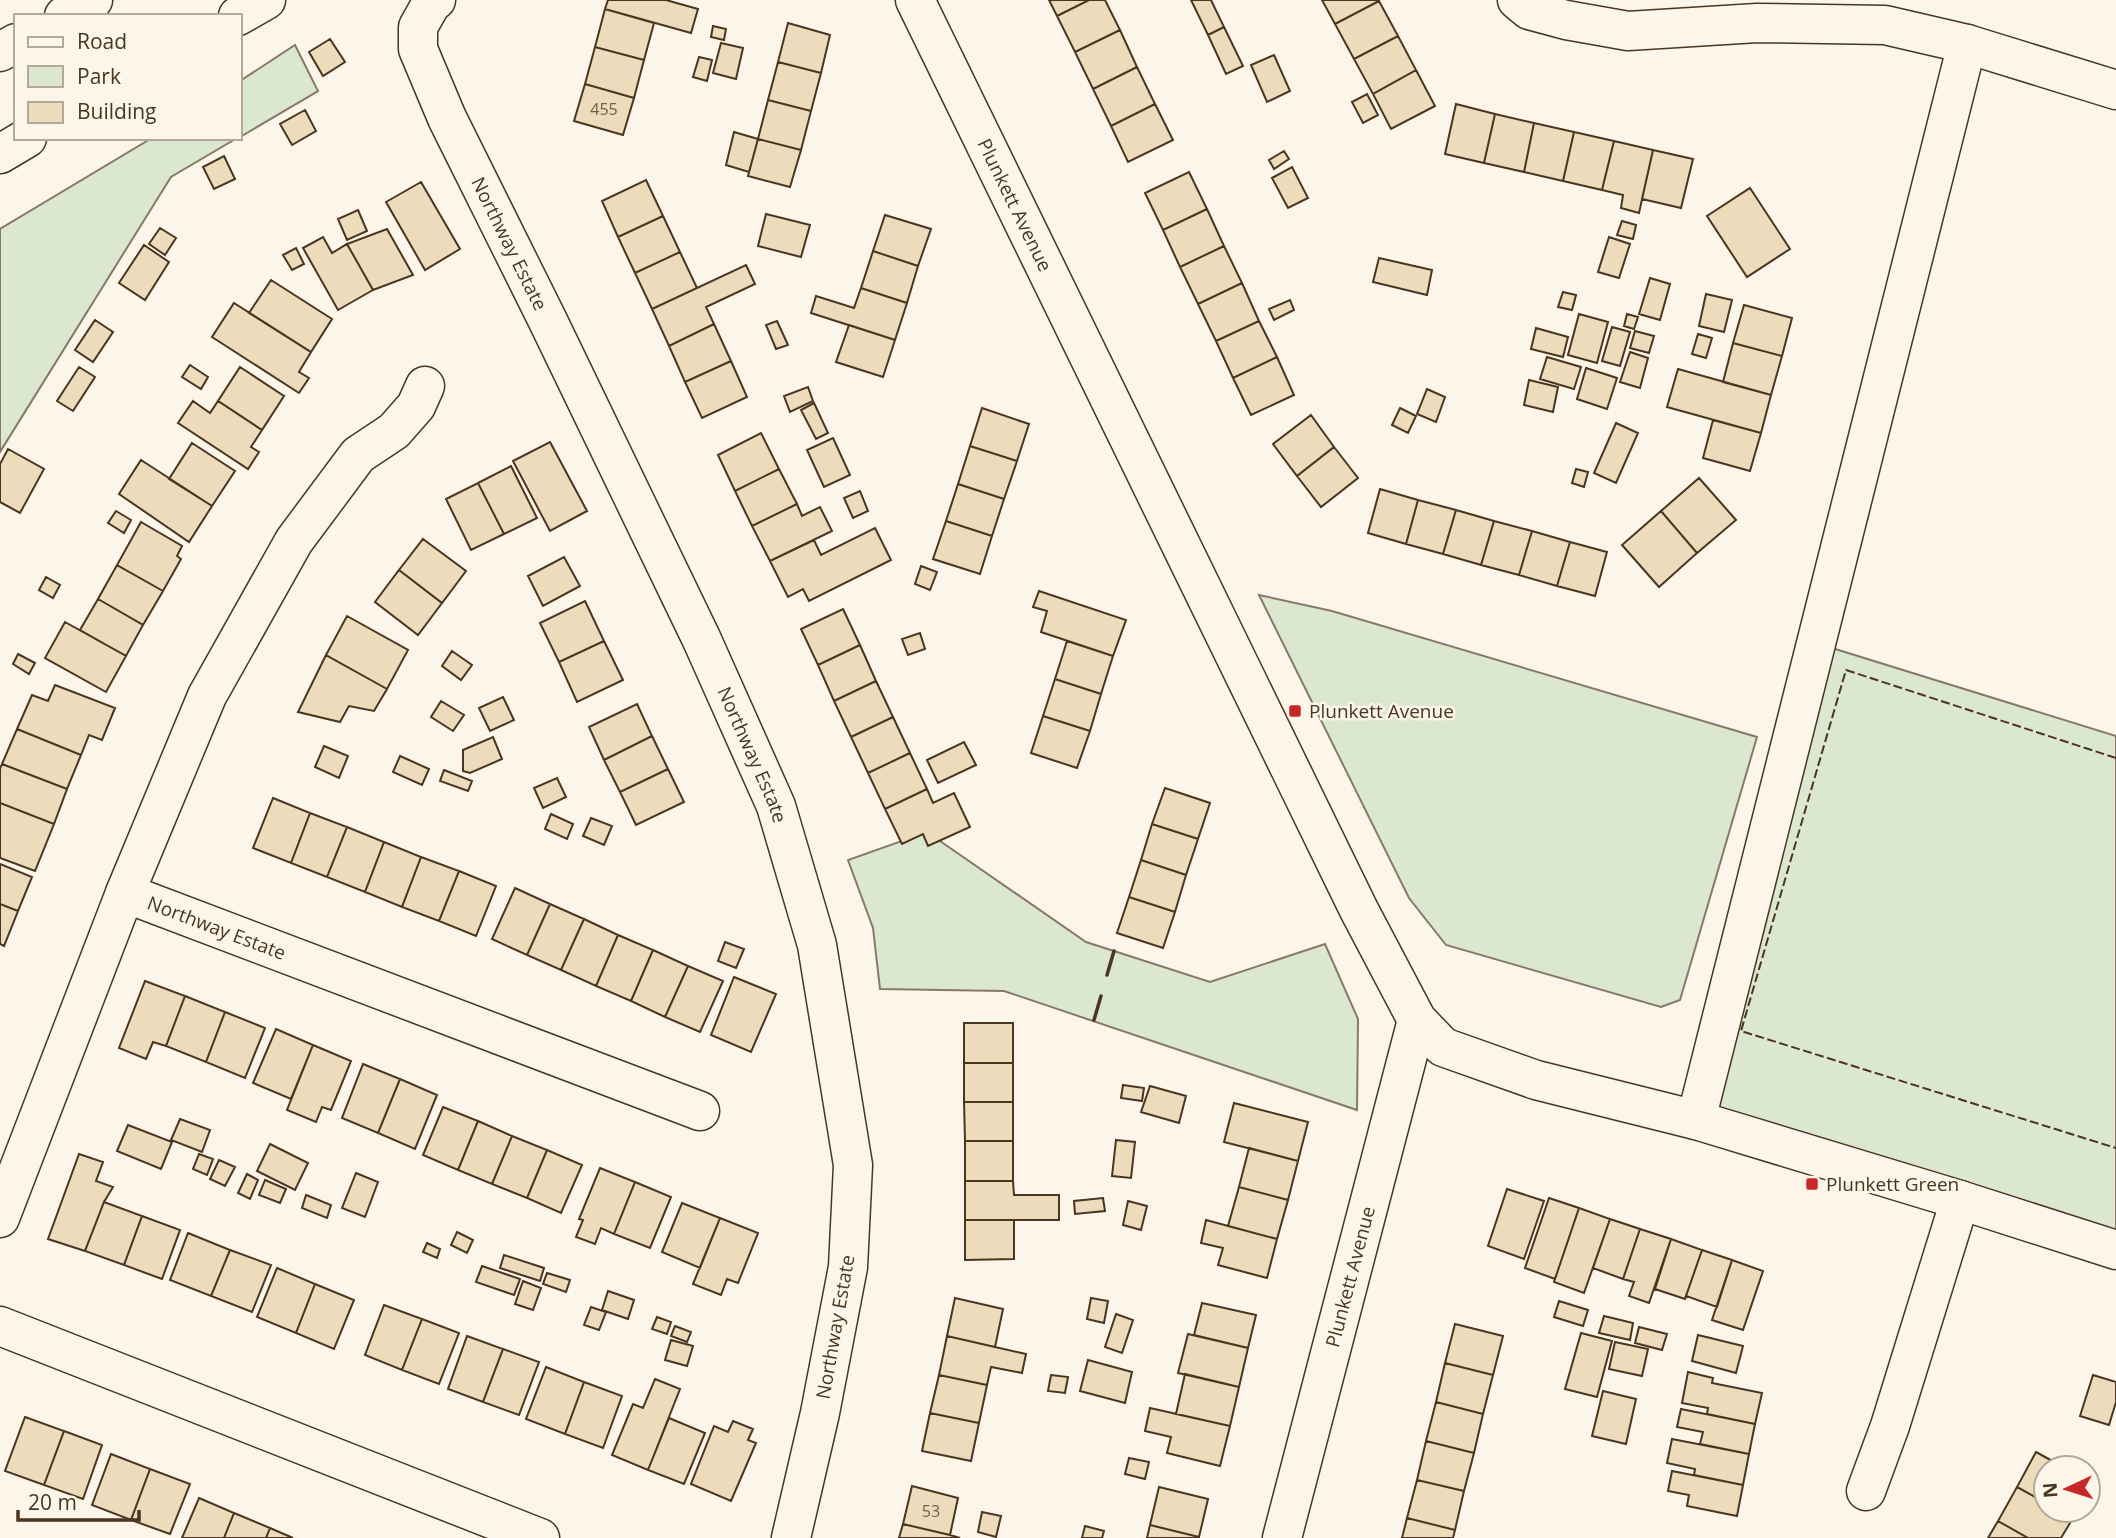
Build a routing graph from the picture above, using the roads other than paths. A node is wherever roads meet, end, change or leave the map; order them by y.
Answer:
1 (93, 0) edge
2 (266, 0) edge
3 (915, 0) edge
4 (1517, 0) edge
5 (427, 13) edge
6 (68, 14) edge
7 (242, 14) edge
8 (1967, 44) junction
9 (2116, 90) edge
10 (24, 140) edge
11 (0, 154) edge
12 (425, 386) dead end
13 (125, 893) junction
14 (1417, 1020) junction
15 (700, 1111) dead end
16 (1696, 1120) junction
17 (1960, 1200) junction
18 (0, 1218) edge
19 (2116, 1250) edge
20 (0, 1326) edge
21 (1866, 1491) dead end
22 (540, 1538) edge
23 (791, 1538) edge
24 (1282, 1538) edge

1 - 6 street
2 - 7 street
3 - 14 street, Plunkett Avenue
4 - 8 street
5 - 23 street, Northway Estate
8 - 9 street
8 - 16 street
10 - 11 street
12 - 13 street, Northway Estate
13 - 15 street, Northway Estate
13 - 18 street, Northway Estate
14 - 16 street
14 - 24 street, Plunkett Avenue
16 - 17 street
17 - 19 street
17 - 21 street
20 - 22 street

